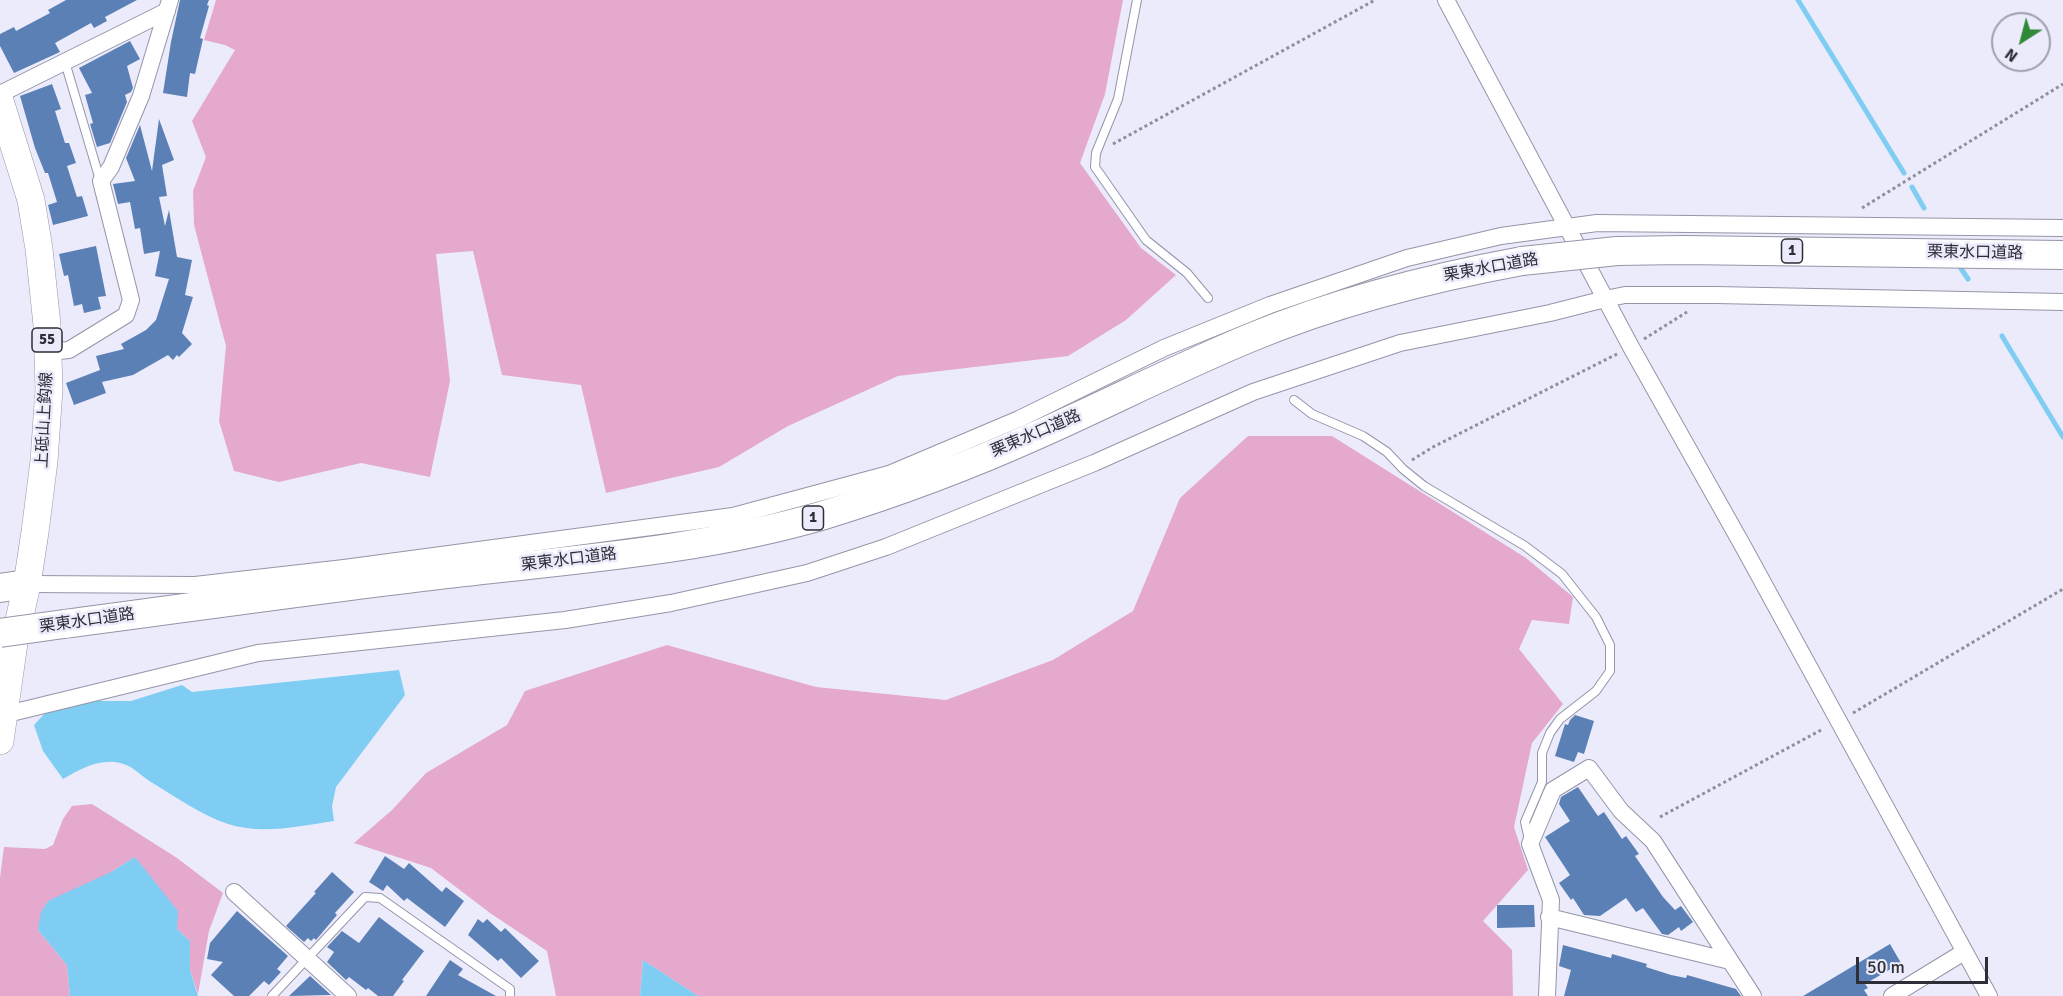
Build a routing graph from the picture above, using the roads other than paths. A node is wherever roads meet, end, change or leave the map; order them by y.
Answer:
1 (1137, 0) edge
2 (1446, 0) edge
3 (169, 5) edge
4 (65, 62) junction
5 (0, 94) edge
6 (0, 101) edge
7 (101, 181) junction
8 (1567, 228) junction
9 (2063, 228) edge
10 (2063, 255) edge
11 (1208, 298) dead end
12 (1605, 299) junction
13 (2063, 302) edge
14 (48, 352) junction
15 (1294, 400) dead end
16 (13, 586) edge
17 (0, 633) edge
18 (1, 724) edge
19 (1530, 844) junction
20 (234, 892) dead end
21 (1549, 917) junction
22 (1964, 952) junction
23 (308, 958) junction
24 (1730, 961) junction
25 (272, 996) edge
26 (348, 996) edge
27 (510, 996) edge
28 (1547, 996) edge
29 (1753, 996) edge
30 (1892, 996) edge
31 (1989, 996) edge

1 - 11 lane
2 - 8 street
3 - 4 street
3 - 7 street
4 - 5 street
4 - 7 lane
6 - 14 main road, 上砥山上鈎線 / 55
7 - 14 street
8 - 9 street
8 - 12 street
8 - 16 street
10 - 17 highway, 栗東水口道路 / 1, bridge
12 - 13 street
12 - 18 street
12 - 22 street
14 - 16 main road, 上砥山上鈎線 / 55
15 - 19 lane
16 - 18 main road, 上砥山上鈎線 / 55
19 - 21 street
19 - 24 street
20 - 23 street
21 - 24 street
21 - 28 street
22 - 30 street
22 - 31 street
23 - 25 lane
23 - 26 street
23 - 27 lane
24 - 29 street

